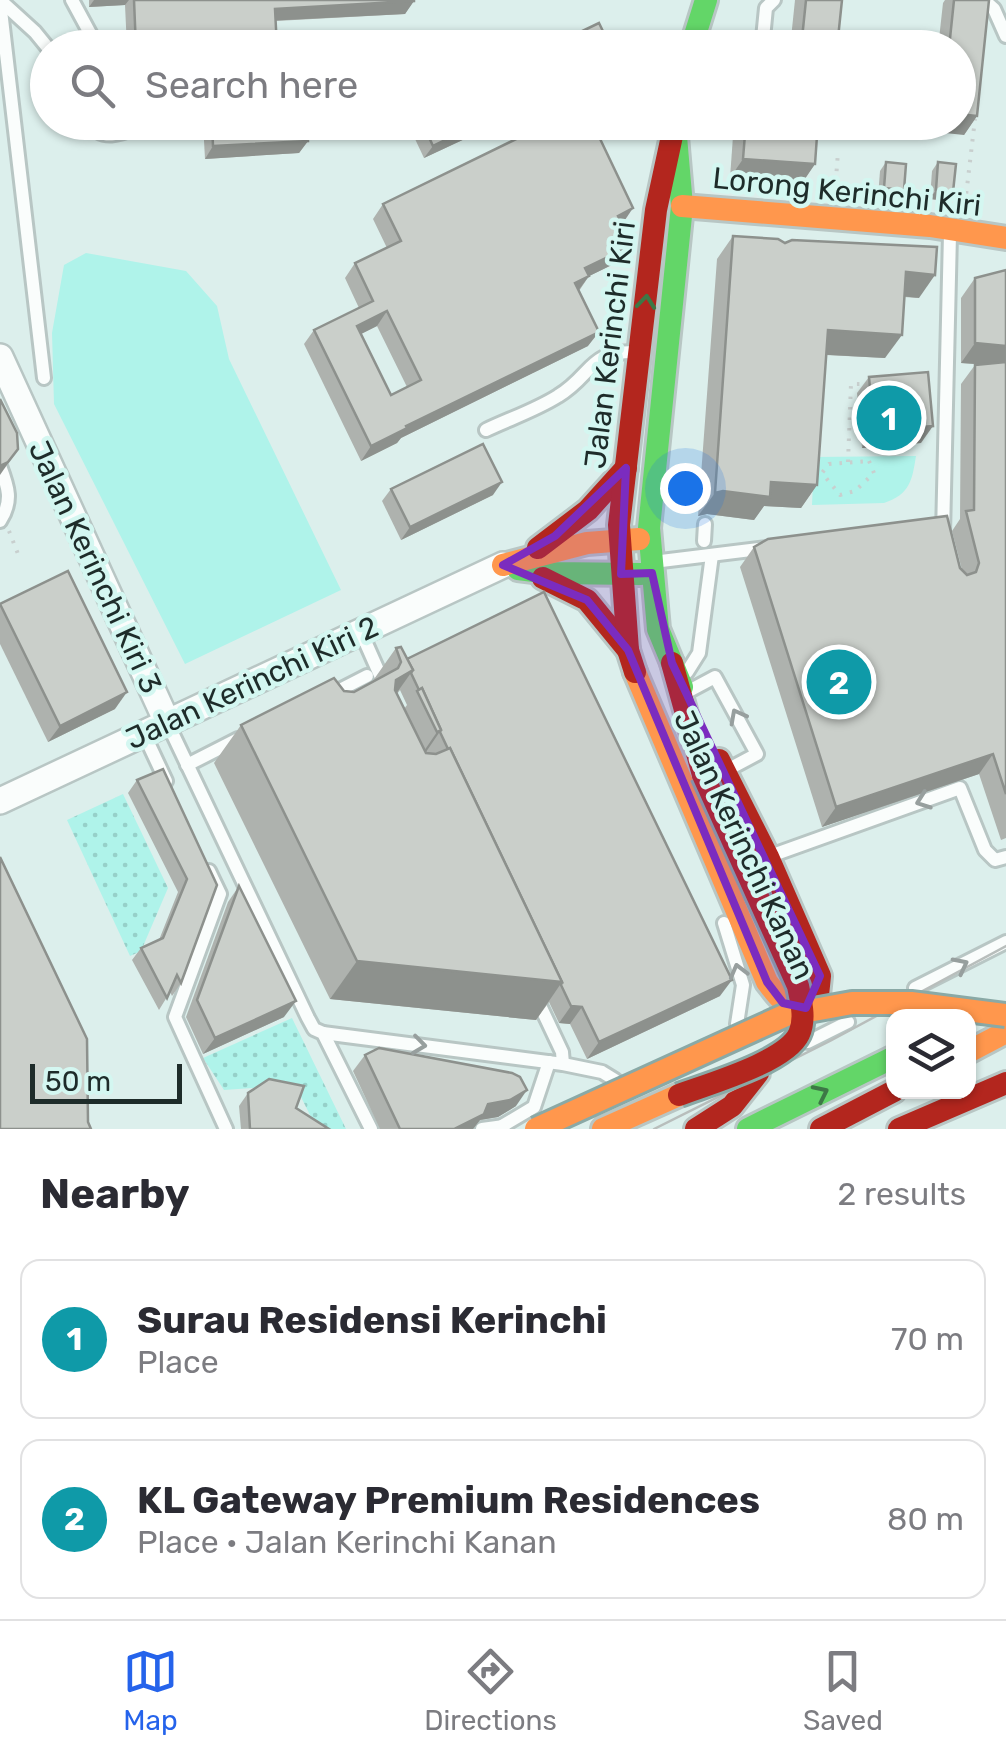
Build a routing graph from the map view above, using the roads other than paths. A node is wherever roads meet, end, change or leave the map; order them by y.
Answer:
1 (72, 0) edge
2 (706, 0) edge
3 (774, 0) edge
4 (984, 0) edge
5 (0, 1) edge
6 (34, 30) edge
7 (88, 30) edge
8 (697, 30) edge
9 (764, 30) edge
10 (1006, 36) edge
11 (671, 140) edge
12 (676, 140) edge
13 (682, 206) junction
14 (948, 225) junction
15 (1006, 235) edge
16 (640, 352) junction
17 (0, 357) edge
18 (44, 378) dead end
19 (486, 430) dead end
20 (0, 466) edge
21 (626, 468) junction
22 (0, 521) edge
23 (705, 524) dead end
24 (942, 525) junction
25 (925, 527) edge
26 (618, 539) junction
27 (704, 542) dead end
28 (779, 546) edge
29 (946, 550) edge
30 (712, 554) junction
31 (651, 558) junction
32 (516, 565) junction
33 (621, 574) junction
34 (361, 632) junction
35 (628, 650) junction
36 (679, 679) junction
37 (362, 683) edge
38 (391, 699) edge
39 (315, 702) edge
40 (156, 728) junction
41 (258, 730) edge
42 (186, 765) junction
43 (714, 773) junction
44 (170, 787) edge
45 (0, 801) edge
46 (711, 849) junction
47 (768, 857) junction
48 (1006, 857) edge
49 (203, 859) edge
50 (1006, 942) edge
51 (820, 976) junction
52 (528, 982) edge
53 (767, 982) junction
54 (1006, 993) edge
55 (895, 998) dead end
56 (1006, 1002) edge
57 (865, 1013) dead end
58 (1006, 1015) edge
59 (976, 1016) edge
60 (1006, 1032) edge
61 (322, 1033) junction
62 (976, 1048) edge
63 (886, 1061) edge
64 (556, 1063) junction
65 (622, 1083) junction
66 (1006, 1083) edge
67 (646, 1087) junction
68 (886, 1095) edge
69 (622, 1103) junction
70 (500, 1127) edge
71 (226, 1129) edge
72 (371, 1129) edge
73 (482, 1129) edge
74 (536, 1129) edge
75 (584, 1129) edge
76 (603, 1129) edge
77 (636, 1129) edge
78 (696, 1129) edge
79 (748, 1129) edge
80 (821, 1129) edge
81 (898, 1129) edge

1 - 7 lane
2 - 8 main road
3 - 9 lane
4 - 10 lane
5 - 6 lane
5 - 18 lane
16 -> 11 main road, Jalan Kerinchi Kiri
12 - 13 main road, Jalan Kerinchi Kiri
13 - 14 main road, Lorong Kerinchi Kiri
13 - 31 main road, Jalan Kerinchi Kiri
14 - 15 main road, Lorong Kerinchi Kiri
14 - 24 lane
16 - 19 lane
16 - 21 main road, Jalan Kerinchi Kiri
17 - 40 street, Jalan Kerinchi Kiri 3
20 - 22 lane
21 - 26 main road, Jalan Kerinchi Kiri
21 - 32 main road
23 - 27 lane
24 - 25 lane
24 - 29 lane
26 - 31 main road
26 - 32 main road
26 - 33 main road, Jalan Kerinchi Kiri
28 - 30 lane
30 - 31 lane
30 - 36 lane
31 - 33 main road
31 - 36 main road, Jalan Kerinchi Kanan
32 - 33 main road
32 - 34 street, Jalan Kerinchi Kiri 2
32 - 35 main road
33 - 35 main road, Jalan Kerinchi Kanan
34 - 38 lane
34 - 40 street, Jalan Kerinchi Kiri 2
35 - 46 main road, Jalan Kerinchi Kanan
36 - 43 main road
36 - 43 main road, Jalan Kerinchi Kanan
43 -> 36 lane
37 - 39 lane
40 - 42 lane
40 - 44 lane
40 - 45 street, Jalan Kerinchi Kiri 2
41 - 42 lane
42 - 61 lane
43 - 47 main road, Jalan Kerinchi Kanan
43 - 76 main road, bridge
46 - 53 main road, Jalan Kerinchi Kanan
67 -> 46 lane
48 -> 47 lane
47 - 51 main road, Jalan Kerinchi Kanan
49 - 71 lane
55 -> 50 lane
51 - 53 main road, Jalan Kerinchi Kanan
51 - 54 main road
52 - 64 lane
53 - 78 main road
56 - 59 main road
57 - 77 lane
58 - 74 main road, bridge
60 - 62 main road
61 -> 64 lane
61 - 72 lane
79 -> 63 main road
64 - 65 lane
64 - 70 lane
65 - 67 lane
65 - 69 lane
66 - 81 main road
67 - 69 lane
68 - 80 main road
69 - 75 lane
70 - 73 lane

